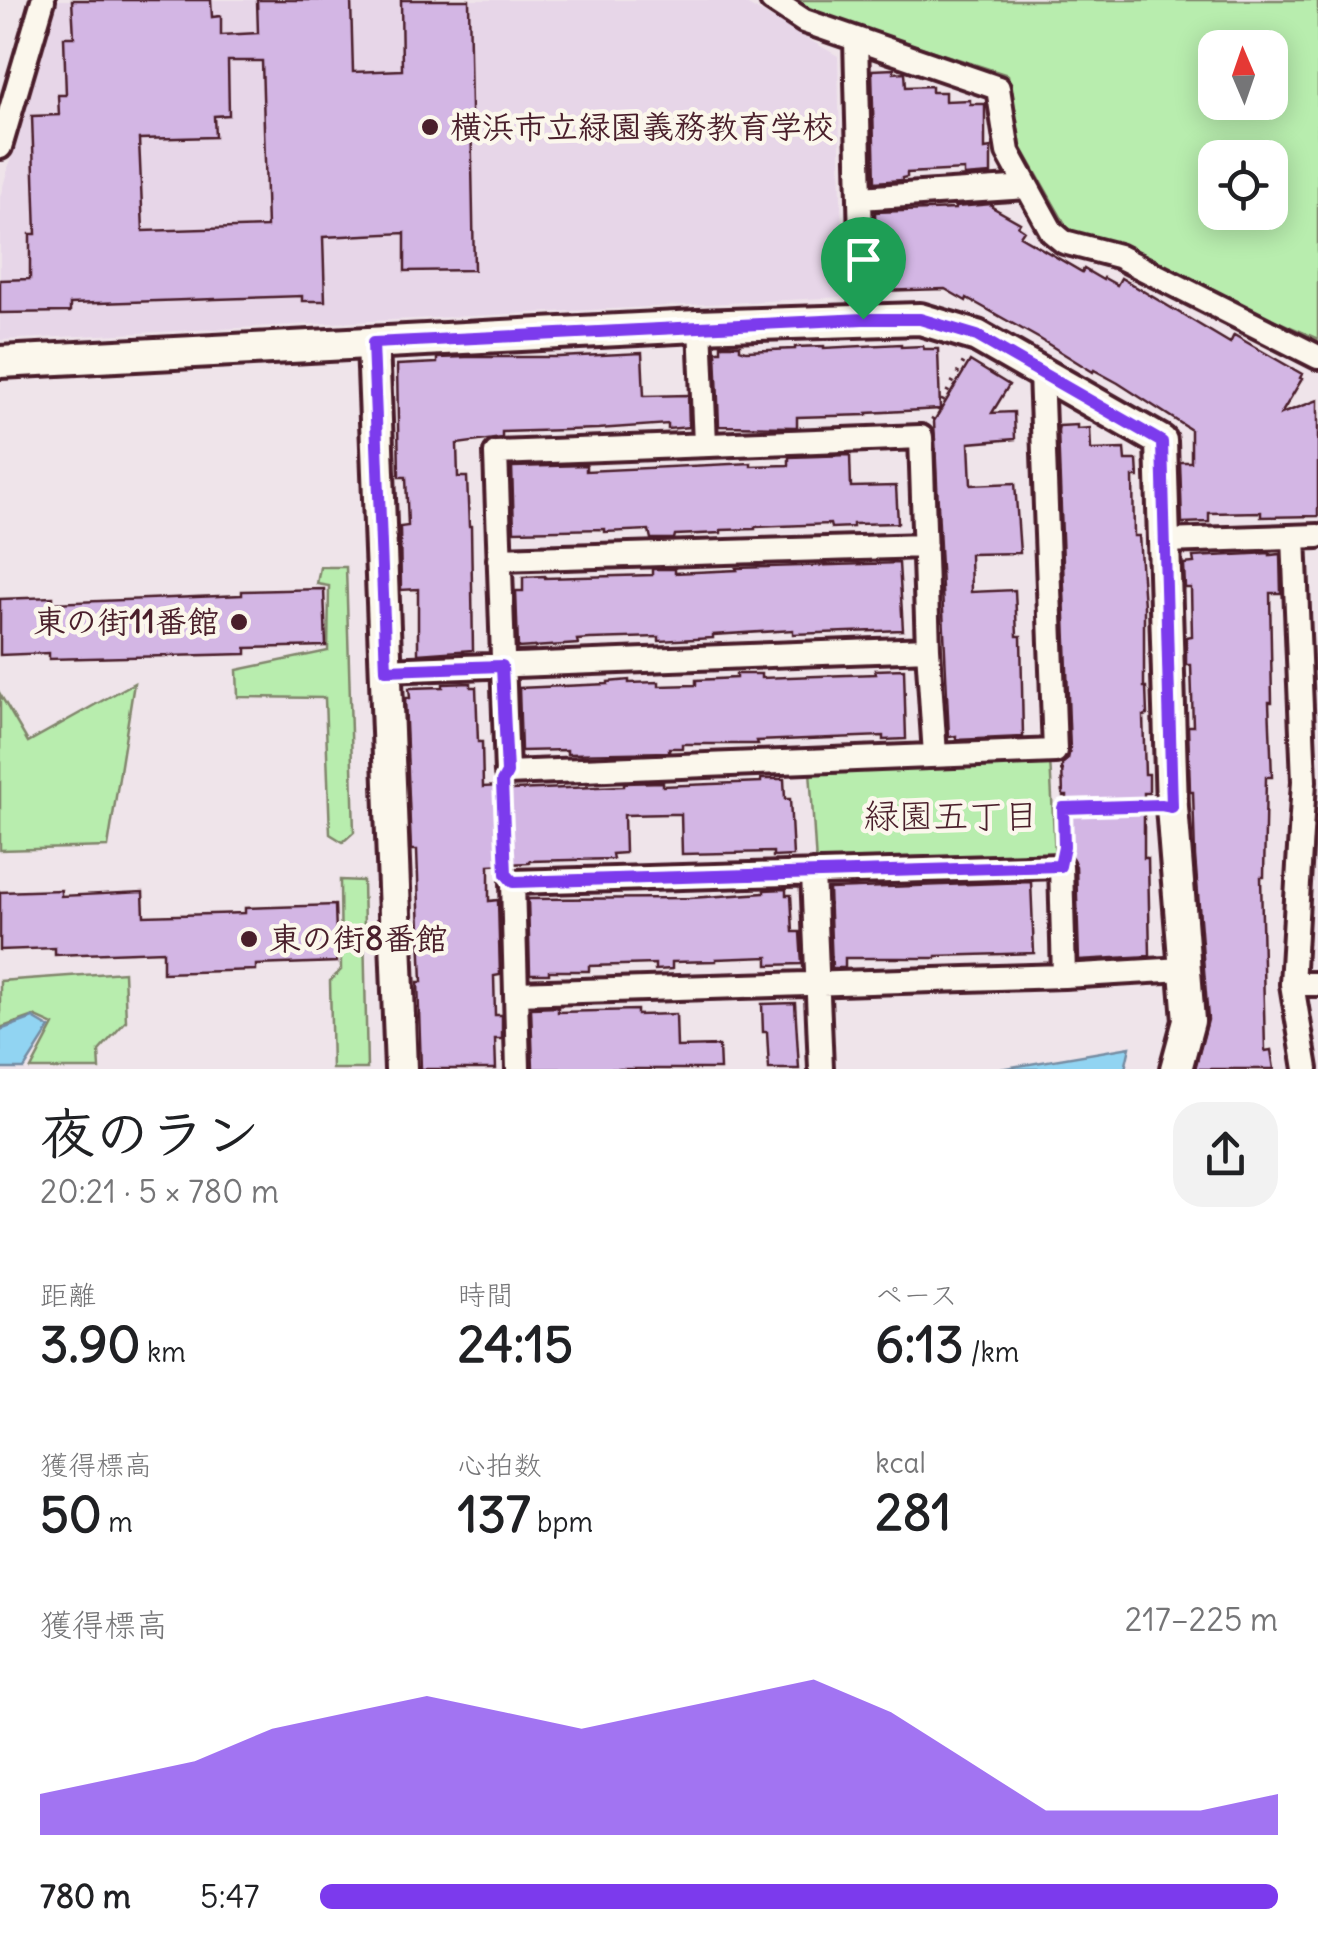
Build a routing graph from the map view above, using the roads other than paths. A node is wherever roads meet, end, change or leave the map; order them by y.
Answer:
1 (42, 0) edge
2 (772, 0) edge
3 (856, 39) junction
4 (0, 147) edge
5 (1027, 188) junction
6 (860, 198) junction
7 (863, 319) junction
8 (700, 326) junction
9 (373, 343) junction
10 (1318, 357) edge
11 (0, 362) edge
12 (1041, 372) junction
13 (706, 444) junction
14 (1318, 536) edge
15 (1294, 537) junction
16 (1165, 540) junction
17 (925, 546) junction
18 (499, 559) junction
19 (928, 650) junction
20 (502, 666) junction
21 (386, 670) junction
22 (935, 755) junction
23 (813, 872) junction
24 (1183, 969) junction
25 (1064, 976) junction
26 (1292, 984) junction
27 (1318, 984) edge
28 (818, 985) junction
29 (516, 994) junction
30 (1318, 1066) edge
31 (401, 1069) edge
32 (518, 1069) edge
33 (822, 1069) edge
34 (1176, 1069) edge
35 (1308, 1069) edge

1 - 4 street
2 - 3 street
3 - 5 street
3 - 6 street
5 - 6 street
5 - 10 street
6 - 7 street
7 - 8 street
7 - 12 street
8 - 9 street
8 - 13 street
9 - 11 street
9 - 21 street
12 - 16 street
12 - 22 street
13 - 17 street
13 - 18 street
14 - 15 street
15 - 16 street
15 - 26 street
16 - 24 street
17 - 18 street
17 - 19 street
18 - 20 street
19 - 20 street
19 - 22 street
20 - 21 street
20 - 22 street
21 - 31 street
23 - 25 street
23 - 28 street
23 - 29 street
24 - 25 street
24 - 34 street
25 - 28 street
26 - 27 street
26 - 35 street
28 - 29 street
28 - 33 street
29 - 32 street
30 - 35 street

